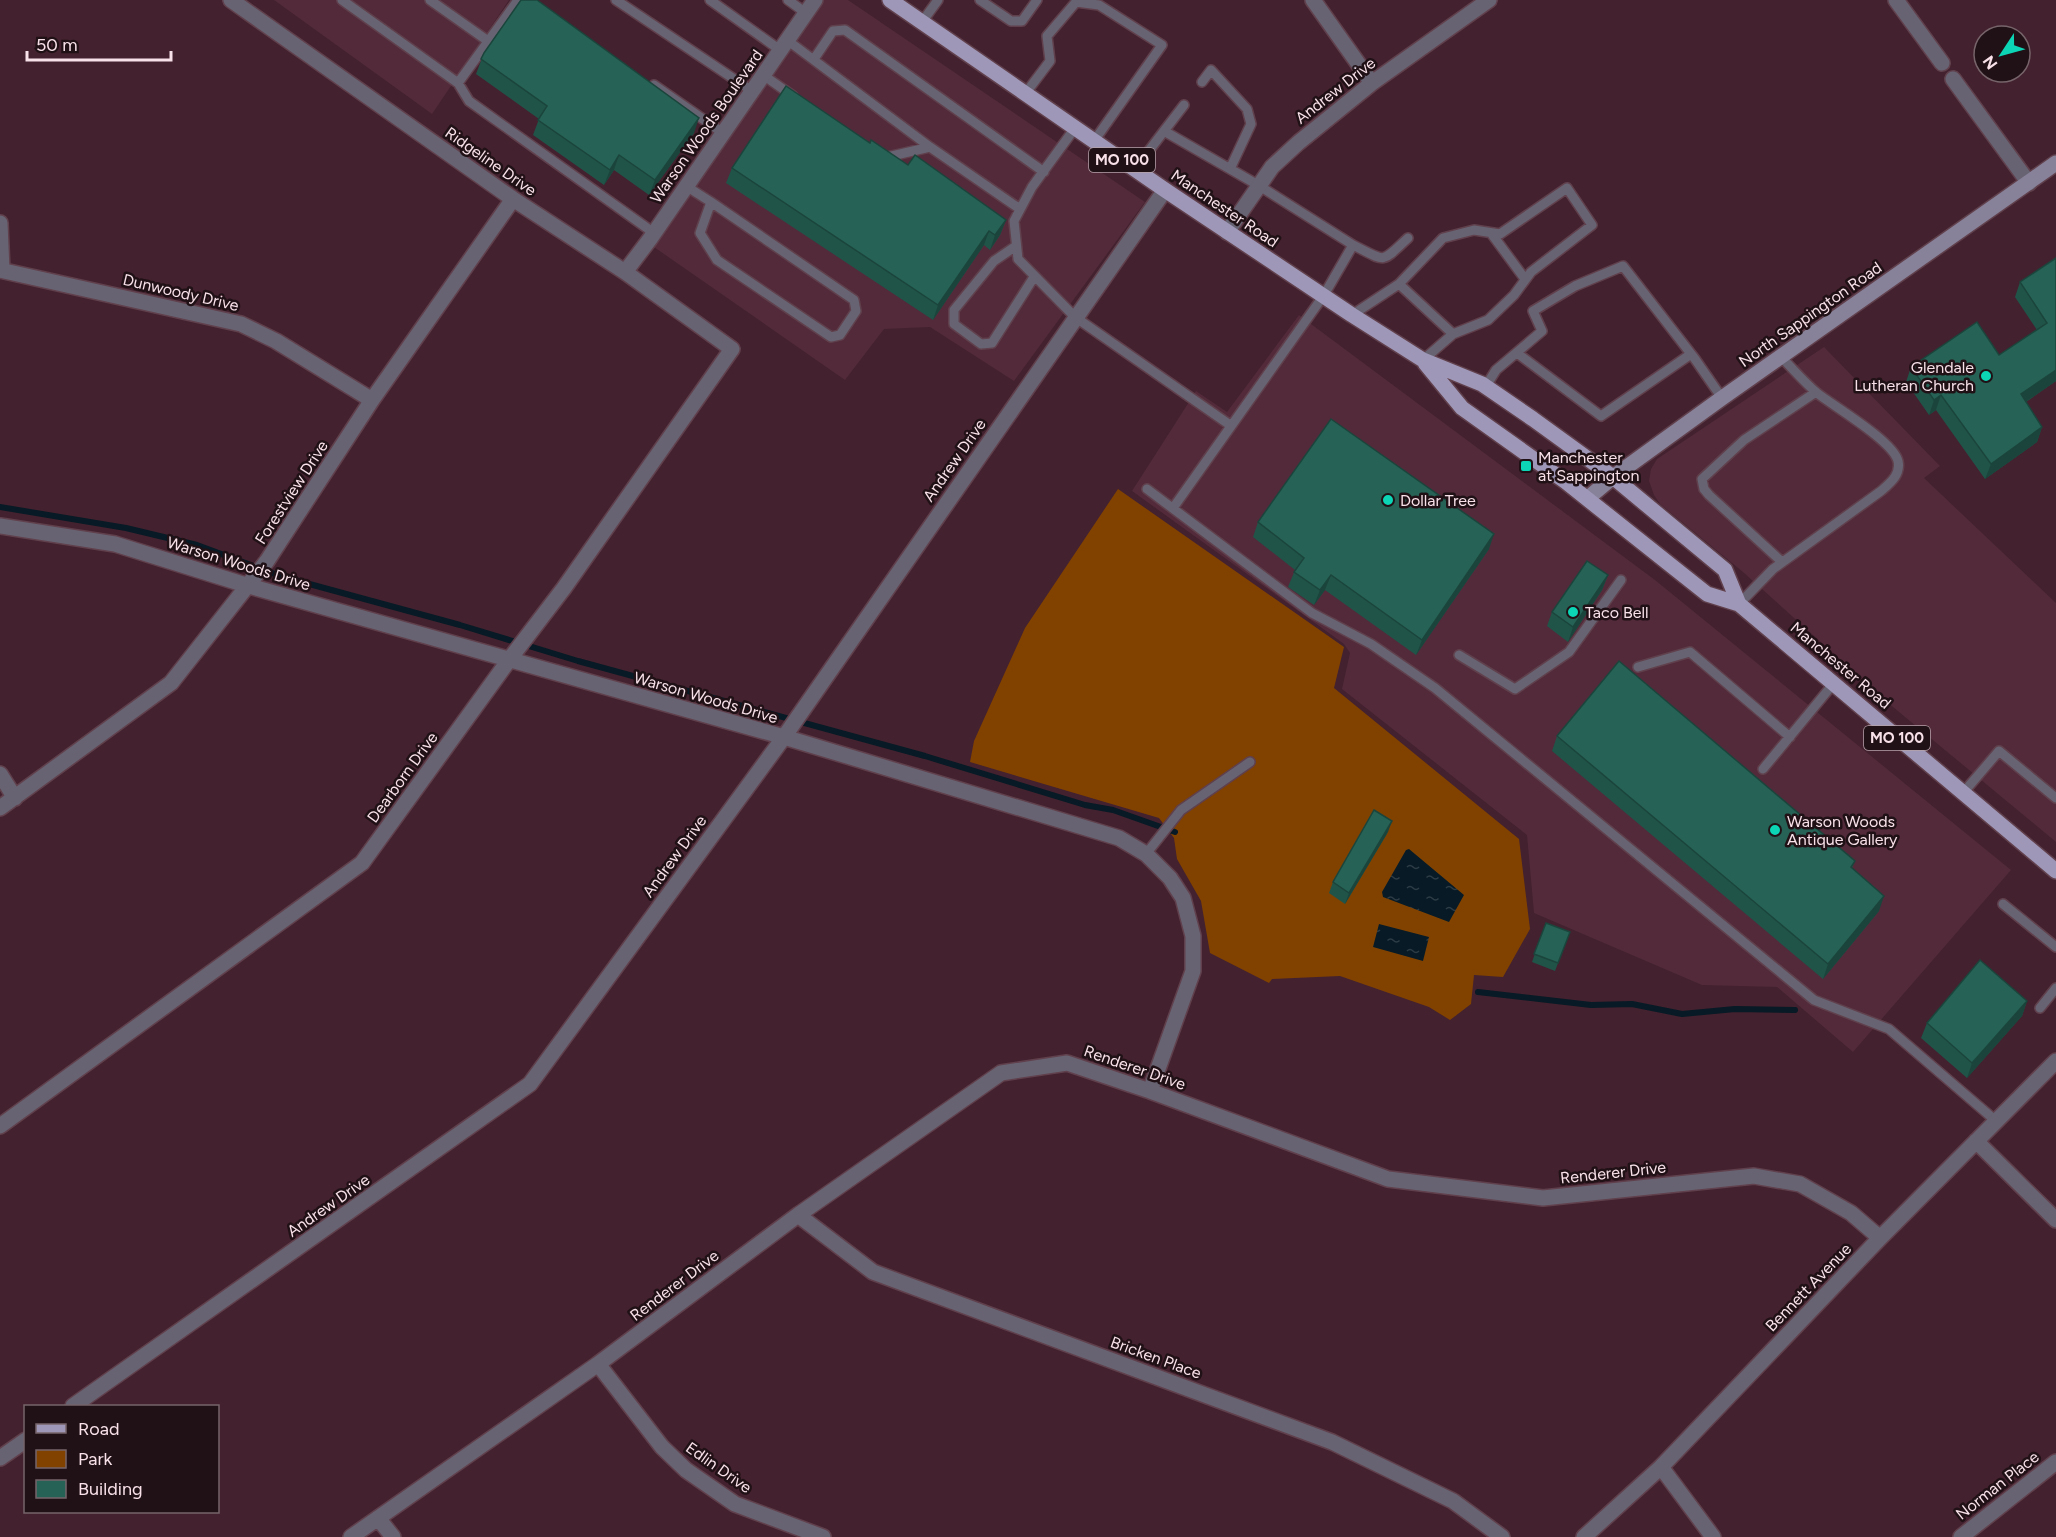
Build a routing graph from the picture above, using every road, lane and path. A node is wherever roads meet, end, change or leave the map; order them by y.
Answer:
1 (231, 0) edge
2 (342, 0) edge
3 (430, 0) edge
4 (518, 0) edge
5 (616, 0) edge
6 (710, 0) edge
7 (788, 0) edge
8 (815, 0) edge
9 (890, 0) edge
10 (938, 0) edge
11 (980, 0) edge
12 (1036, 0) edge
13 (1313, 0) edge
14 (1489, 0) edge
15 (1896, 0) edge
16 (806, 13) junction
17 (922, 22) junction
18 (488, 41) junction
19 (783, 45) junction
20 (814, 59) junction
21 (1942, 63) dead end
22 (763, 75) junction
23 (1953, 79) dead end
24 (647, 80) edge
25 (1202, 82) dead end
26 (458, 83) junction
27 (1372, 83) junction
28 (752, 91) junction
29 (1025, 94) junction
30 (800, 101) edge
31 (1184, 105) dead end
32 (1075, 128) junction
33 (1164, 131) junction
34 (723, 133) junction
35 (1094, 141) junction
36 (930, 147) junction
37 (873, 152) edge
38 (2056, 164) edge
39 (1135, 169) junction
40 (1230, 169) junction
41 (1044, 172) junction
42 (2029, 183) junction
43 (1258, 185) junction
44 (686, 186) junction
45 (1165, 190) junction
46 (513, 200) junction
47 (711, 202) junction
48 (1020, 209) junction
49 (0, 224) edge
50 (1227, 232) junction
51 (654, 233) junction
52 (1491, 233) junction
53 (1408, 238) dead end
54 (1353, 245) junction
55 (1016, 246) junction
56 (1, 270) edge
57 (625, 272) junction
58 (1034, 277) junction
59 (1525, 279) junction
60 (1399, 284) junction
61 (1324, 295) junction
62 (1352, 315) junction
63 (1075, 317) junction
64 (1453, 334) junction
65 (732, 349) joint
66 (1517, 352) junction
67 (1691, 354) junction
68 (1781, 357) junction
69 (1423, 360) junction
70 (1486, 386) junction
71 (1816, 392) junction
72 (1722, 398) junction
73 (372, 400) junction
74 (1230, 425) junction
75 (1613, 477) junction
76 (1147, 489) dead end
77 (1588, 498) junction
78 (1173, 508) junction
79 (0, 526) edge
80 (1782, 562) junction
81 (1621, 580) dead end
82 (253, 581) junction
83 (1739, 603) junction
84 (512, 655) junction
85 (1459, 655) dead end
86 (1638, 667) dead end
87 (1834, 683) junction
88 (791, 726) junction
89 (1790, 736) junction
90 (1250, 762) dead end
91 (1763, 769) dead end
92 (0, 774) edge
93 (1963, 793) junction
94 (15, 798) junction
95 (2056, 798) edge
96 (0, 808) edge
97 (1146, 854) junction
98 (2056, 871) edge
99 (2003, 904) dead end
100 (2056, 947) edge
101 (2056, 988) edge
102 (2040, 1008) dead end
103 (2056, 1061) edge
104 (1150, 1091) junction
105 (1996, 1121) junction
106 (0, 1126) edge
107 (1976, 1141) junction
108 (798, 1215) junction
109 (2056, 1220) edge
110 (1880, 1238) junction
111 (598, 1364) junction
112 (77, 1405) edge
113 (24, 1441) edge
114 (0, 1458) edge
115 (2056, 1462) edge
116 (1661, 1467) junction
117 (378, 1518) junction
118 (351, 1537) edge
119 (393, 1537) edge
120 (823, 1537) edge
121 (1502, 1537) edge
122 (1584, 1537) edge
123 (1713, 1537) edge
124 (1961, 1537) edge

1 - 46 street, Ridgeline Drive
2 - 26 lane
3 - 18 lane
4 - 18 lane
5 - 28 lane
6 - 19 lane
7 - 16 lane
8 - 16 street, Warson Woods Boulevard
9 - 17 main road, Manchester Road / MO 100
10 - 17 lane
11 - 12 lane
13 - 27 street
14 - 27 street, Andrew Drive
15 - 21 street
16 - 19 street, Warson Woods Boulevard
17 - 29 main road, Manchester Road / MO 100
18 - 26 lane
19 - 20 lane
19 - 22 street, Warson Woods Boulevard
20 - 36 lane
20 - 41 lane
22 - 28 street, Warson Woods Boulevard
22 - 30 lane
23 - 42 street
24 - 34 lane
25 - 40 lane
26 - 51 lane
27 - 43 street, Andrew Drive
28 - 34 street, Warson Woods Boulevard
29 - 32 main road, Manchester Road / MO 100
29 - 35 lane
31 - 33 lane
32 - 35 main road, Manchester Road / MO 100
32 - 41 lane
33 - 39 lane
33 - 40 lane
34 - 44 street, Warson Woods Boulevard
35 - 39 main road, Manchester Road / MO 100
36 - 37 lane
36 - 48 lane
38 - 42 street, North Sappington Road
39 - 45 main road, Manchester Road / MO 100
40 - 43 lane
41 - 48 lane
42 - 68 street, North Sappington Road
43 - 50 street, Andrew Drive
43 - 54 lane
44 - 47 lane
44 - 51 street, Warson Woods Boulevard
45 - 50 main road, Manchester Road / MO 100
45 - 63 street, Andrew Drive
46 - 57 street, Ridgeline Drive
46 - 73 street, Forestview Drive
47 - 47 lane
48 - 55 lane
49 - 56 street
50 - 61 main road, Manchester Road / MO 100
51 - 57 street, Warson Woods Boulevard
52 - 59 lane
52 - 59 lane
52 - 60 lane
53 - 54 lane
54 - 61 lane
55 - 58 lane
55 - 58 lane
56 - 73 street, Dunwoody Drive
57 - 65 street, Ridgeline Drive
58 - 63 lane
59 - 64 lane
60 - 62 lane
60 - 64 lane
61 - 62 main road, Manchester Road / MO 100
61 - 74 lane
62 - 69 main road, Manchester Road / MO 100
63 - 74 lane
63 - 88 street, Andrew Drive
64 - 69 lane
65 - 84 street, Dearborn Drive
66 - 67 lane
66 - 67 lane
66 - 70 lane
67 - 72 lane
68 - 71 lane
68 - 72 street, North Sappington Road
69 - 70 main road, Manchester Road / MO 100
69 - 77 main road, Manchester Road / MO 100
70 - 75 main road, Manchester Road / MO 100
71 - 80 lane
71 - 80 lane
72 - 75 street, North Sappington Road
73 - 82 street, Forestview Drive
74 - 78 lane
75 - 77 street, North Sappington Road
75 - 83 main road, Manchester Road / MO 100
76 - 78 lane
77 - 83 main road, Manchester Road / MO 100
78 - 105 lane
79 - 82 street, Warson Woods Drive
80 - 83 lane
81 - 85 lane
82 - 84 street, Warson Woods Drive
82 - 94 street, Forestview Drive
83 - 87 main road, Manchester Road / MO 100
84 - 88 street, Warson Woods Drive
84 - 106 street, Dearborn Drive
86 - 89 lane
87 - 89 lane
87 - 93 main road, Manchester Road / MO 100
88 - 97 street, Warson Woods Drive
88 - 112 street, Andrew Drive
89 - 91 lane
90 - 97 lane
92 - 94 street
93 - 95 lane
93 - 98 main road, Manchester Road / MO 100
94 - 96 street, Forestview Drive
97 - 104 street, Warson Woods Drive
99 - 100 lane
101 - 102 lane
103 - 105 street, Bennett Avenue
104 - 108 street, Renderer Drive
104 - 110 street, Renderer Drive
105 - 107 street, Bennett Avenue
107 - 109 street
107 - 110 street, Bennett Avenue
108 - 111 street, Renderer Drive
108 - 121 street, Bricken Place
110 - 116 street, Bennett Avenue
111 - 117 street, Renderer Drive
111 - 120 street, Edlin Drive
113 - 114 street
115 - 124 street, Norman Place
116 - 122 street, Bennett Avenue
116 - 123 street
117 - 118 street, Renderer Drive
117 - 119 street

